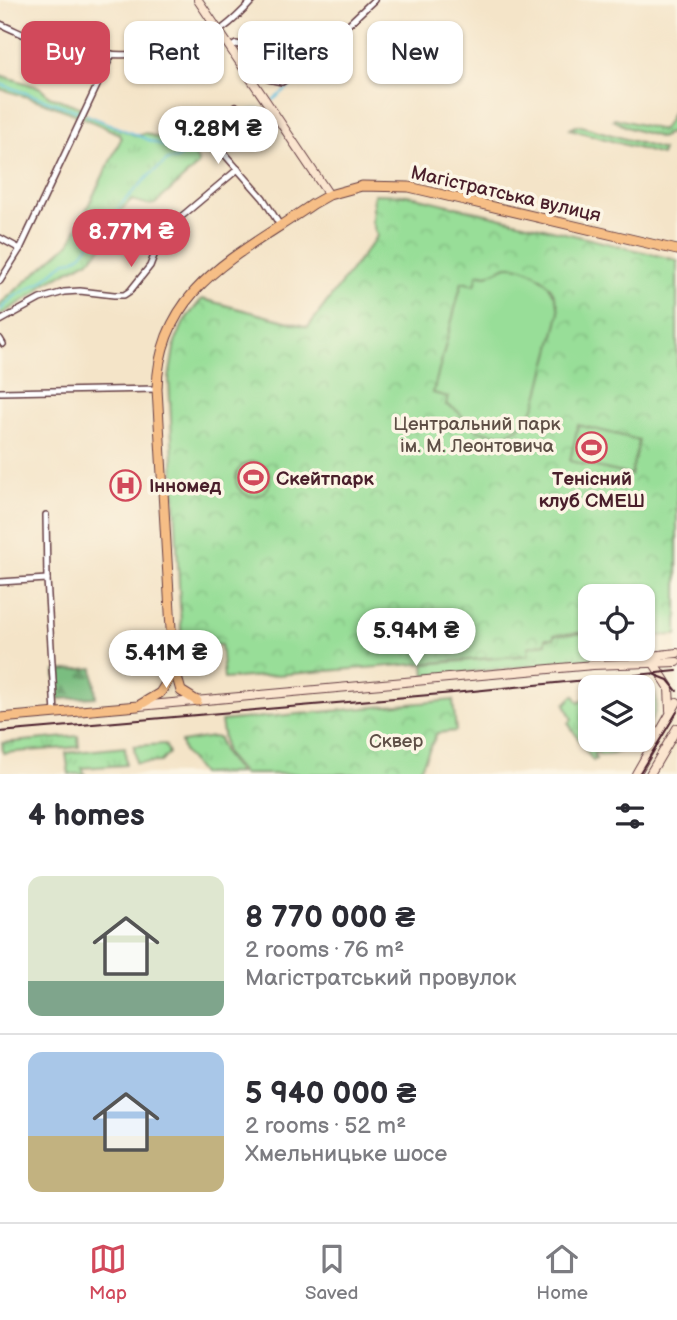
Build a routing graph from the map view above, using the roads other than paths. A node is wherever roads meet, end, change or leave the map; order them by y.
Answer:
1 (198, 0) edge
2 (253, 0) edge
3 (374, 0) edge
4 (212, 21) edge
5 (0, 24) edge
6 (224, 26) edge
7 (224, 39) edge
8 (230, 48) junction
9 (124, 53) edge
10 (112, 54) junction
11 (236, 106) dead end
12 (238, 169) junction
13 (329, 195) junction
14 (281, 227) junction
15 (0, 239) edge
16 (20, 249) junction
17 (677, 250) edge
18 (0, 281) edge
19 (0, 321) edge
20 (157, 388) junction
21 (0, 392) edge
22 (46, 515) dead end
23 (47, 579) junction
24 (0, 582) edge
25 (677, 653) edge
26 (653, 662) junction
27 (677, 662) edge
28 (173, 663) junction
29 (593, 665) junction
30 (197, 701) junction
31 (677, 702) edge
32 (138, 706) junction
33 (55, 714) junction
34 (670, 714) junction
35 (0, 718) edge
36 (677, 728) edge
37 (636, 774) edge
38 (650, 774) edge

1 - 4 main road
2 - 6 street
3 - 8 street
5 - 10 street
7 - 8 main road
8 - 13 main road
9 - 10 street
10 - 16 street
11 - 12 street
12 - 14 street
12 - 19 street
13 - 14 main road, Магістратська вулиця
13 - 17 main road, Магістратська вулиця
14 - 20 main road, Магістратська вулиця
15 - 16 street
16 - 18 street
20 - 21 street
20 - 28 main road, Магістратська вулиця
22 - 23 street
23 - 24 street
23 - 33 street
25 - 29 main road
26 - 27 main road
26 - 29 main road
26 - 34 main road
28 - 30 main road
28 - 32 main road
29 - 30 main road
30 - 32 main road
31 - 34 main road
32 - 33 main road
33 - 35 main road
34 - 37 main road
36 - 38 main road

